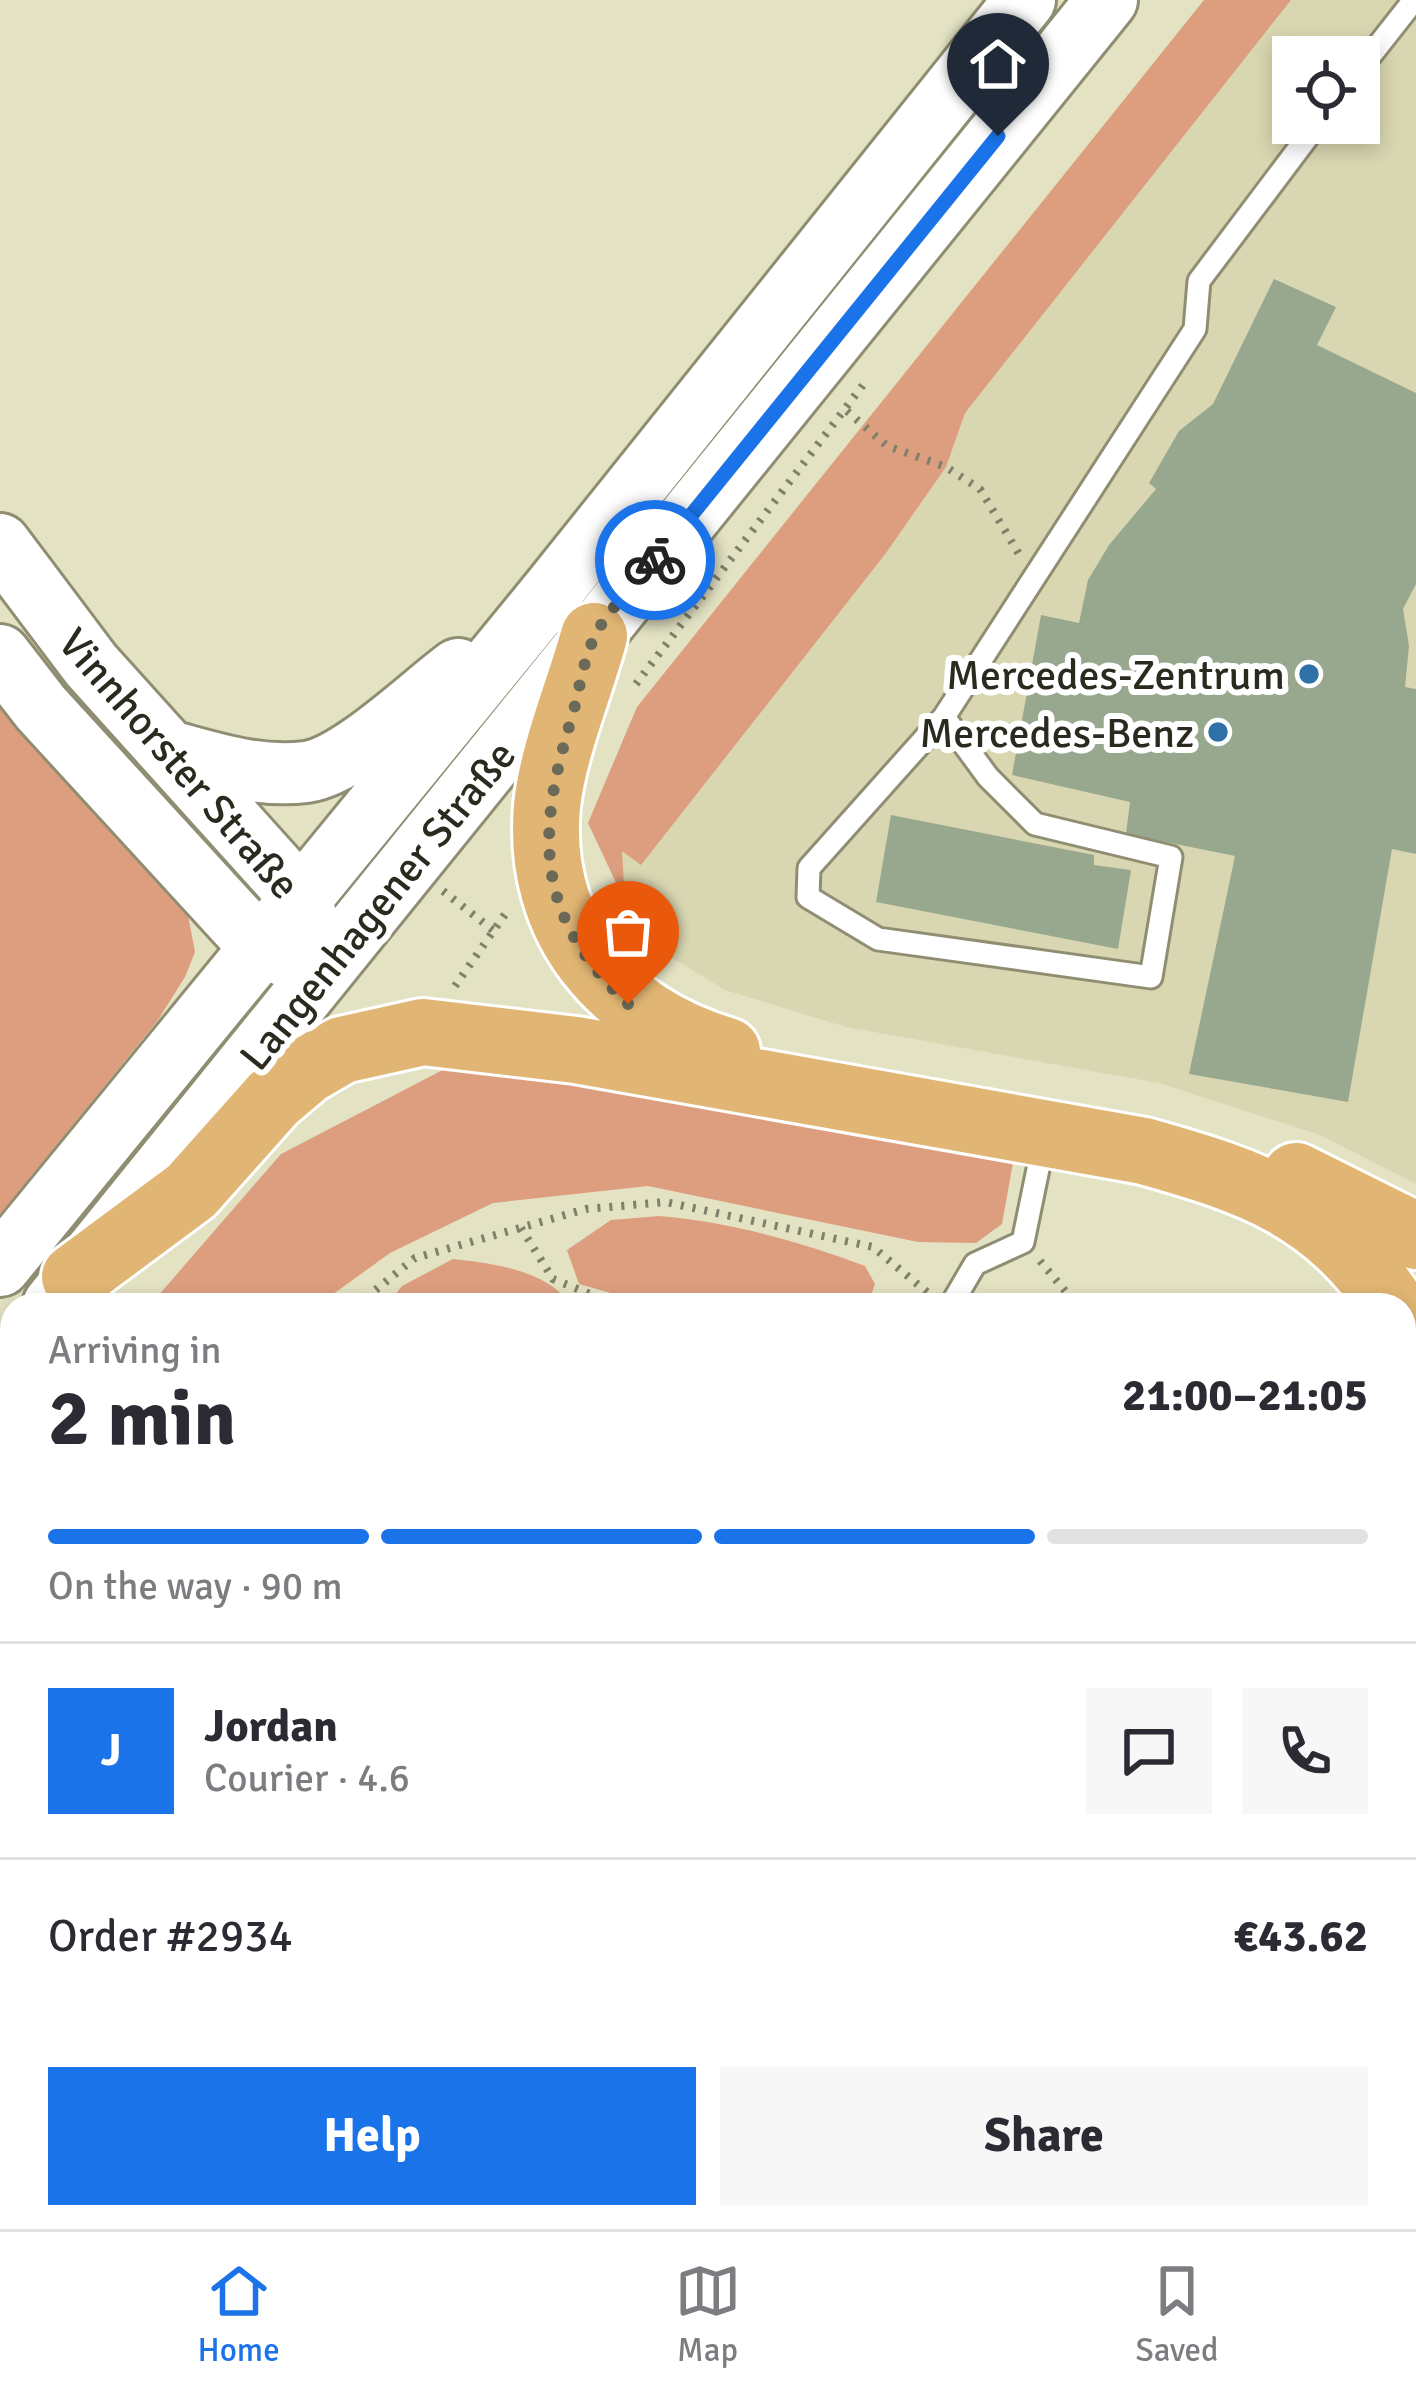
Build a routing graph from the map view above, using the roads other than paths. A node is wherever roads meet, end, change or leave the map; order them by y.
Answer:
1 (1025, 0) edge
2 (1107, 0) edge
3 (1414, 0) edge
4 (1380, 43) edge
5 (1302, 144) edge
6 (0, 544) edge
7 (573, 613) junction
8 (0, 655) edge
9 (944, 717) junction
10 (169, 751) junction
11 (301, 897) junction
12 (260, 946) junction
13 (324, 971) junction
14 (1046, 1134) junction
15 (1416, 1236) edge
16 (0, 1266) edge
17 (64, 1291) edge
18 (958, 1293) edge
19 (1384, 1293) edge

1 - 7 main road, Langenhagener Straße
2 - 7 main road, Langenhagener Straße
3 - 4 lane
5 - 9 lane
6 - 10 main road, Vinnhorster Straße
7 - 10 main road
7 - 11 main road, Langenhagener Straße
7 - 13 main road, Langenhagener Straße
7 - 15 highway
8 - 12 main road, Vinnhorster Straße
9 - 9 lane
10 - 11 main road, Vinnhorster Straße
11 - 12 main road, Langenhagener Straße
11 - 13 main road, Vinnhorster Straße
12 - 13 main road, Vinnhorster Straße
12 - 16 main road, Langenhagener Straße
13 - 17 main road, Langenhagener Straße
14 - 17 highway
14 - 18 lane
14 - 19 highway

